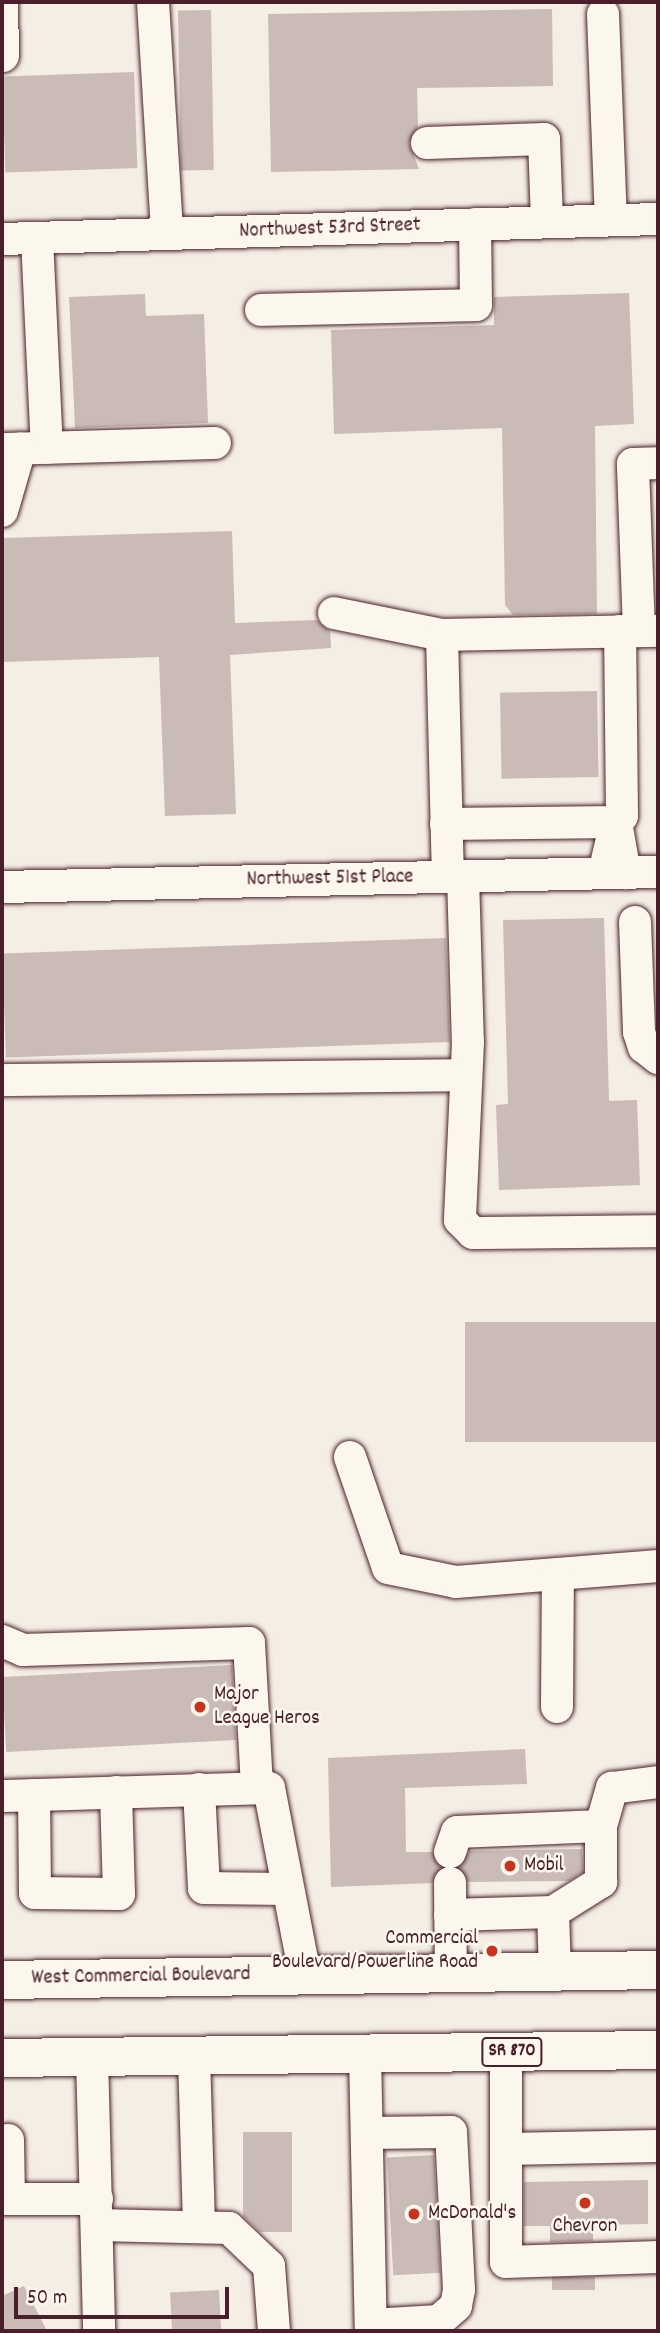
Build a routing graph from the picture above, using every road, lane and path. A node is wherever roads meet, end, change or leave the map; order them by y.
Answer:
1 (2, 2) edge
2 (153, 2) edge
3 (603, 14) dead end
4 (3, 56) edge
5 (427, 143) dead end
6 (658, 219) edge
7 (611, 220) junction
8 (547, 222) junction
9 (475, 224) junction
10 (167, 234) junction
11 (37, 238) junction
12 (2, 239) edge
13 (261, 310) dead end
14 (215, 443) dead end
15 (23, 449) edge
16 (658, 463) edge
17 (2, 512) edge
18 (334, 613) dead end
19 (639, 631) edge
20 (442, 635) junction
21 (616, 822) junction
22 (446, 824) junction
23 (658, 872) edge
24 (615, 873) junction
25 (455, 877) junction
26 (2, 887) edge
27 (635, 922) dead end
28 (658, 1058) edge
29 (466, 1075) junction
30 (2, 1080) edge
31 (658, 1231) edge
32 (350, 1457) dead end
33 (658, 1566) edge
34 (558, 1574) junction
35 (2, 1640) edge
36 (557, 1707) dead end
37 (658, 1782) edge
38 (257, 1787) junction
39 (199, 1789) junction
40 (116, 1792) junction
41 (34, 1795) junction
42 (2, 1796) edge
43 (601, 1826) junction
44 (450, 1852) dead end
45 (450, 1883) dead end
46 (286, 1889) junction
47 (554, 1912) junction
48 (450, 1915) junction
49 (658, 1970) edge
50 (555, 1972) junction
51 (451, 1973) junction
52 (305, 1975) junction
53 (2, 1980) edge
54 (658, 2050) edge
55 (506, 2052) junction
56 (365, 2054) junction
57 (194, 2056) junction
58 (92, 2057) junction
59 (2, 2059) edge
60 (367, 2133) junction
61 (8, 2140) dead end
62 (658, 2146) edge
63 (506, 2149) junction
64 (5, 2199) edge
65 (97, 2212) junction
66 (199, 2224) junction
67 (658, 2258) edge
68 (371, 2328) edge
69 (99, 2331) edge
70 (274, 2331) edge

1 - 4 street
2 - 10 street
3 - 7 street
5 - 8 street
6 - 7 street, Northwest 53rd Street
7 - 8 street, Northwest 53rd Street
8 - 9 street, Northwest 53rd Street
9 - 10 street, Northwest 53rd Street
9 - 13 street
10 - 11 street, Northwest 53rd Street
11 - 12 street, Northwest 53rd Street
11 - 15 street
14 - 15 street
15 - 17 street
16 - 19 street
18 - 20 street
19 - 20 street
19 - 21 street
20 - 22 street
21 - 22 street
21 - 24 street
22 - 25 street
23 - 24 street, Northwest 51st Place
24 - 25 street, Northwest 51st Place
25 - 26 street, Northwest 51st Place
25 - 29 street
27 - 28 street
29 - 30 street
29 - 31 street
32 - 34 street
33 - 34 street
34 - 36 street
35 - 38 street
37 - 43 street
38 - 39 street
38 - 46 street
39 - 40 street
39 - 46 street
40 - 41 street
40 - 41 street
41 - 42 street
43 - 44 street
43 - 47 street
45 - 48 street
46 - 52 street
47 - 48 street
47 - 50 street
48 - 51 street
49 - 50 highway, West Commercial Boulevard
50 - 51 highway, West Commercial Boulevard
51 - 52 highway, West Commercial Boulevard
52 - 53 highway, West Commercial Boulevard
54 - 55 highway, SR 870
55 - 56 highway, SR 870
55 - 63 street
56 - 57 highway, SR 870
56 - 60 street
57 - 58 highway, SR 870
57 - 66 street
58 - 59 highway, SR 870
58 - 65 street
60 - 68 street
60 - 68 street
61 - 64 street
62 - 63 street
63 - 67 street
64 - 65 street
65 - 66 street
65 - 69 street
66 - 70 street

